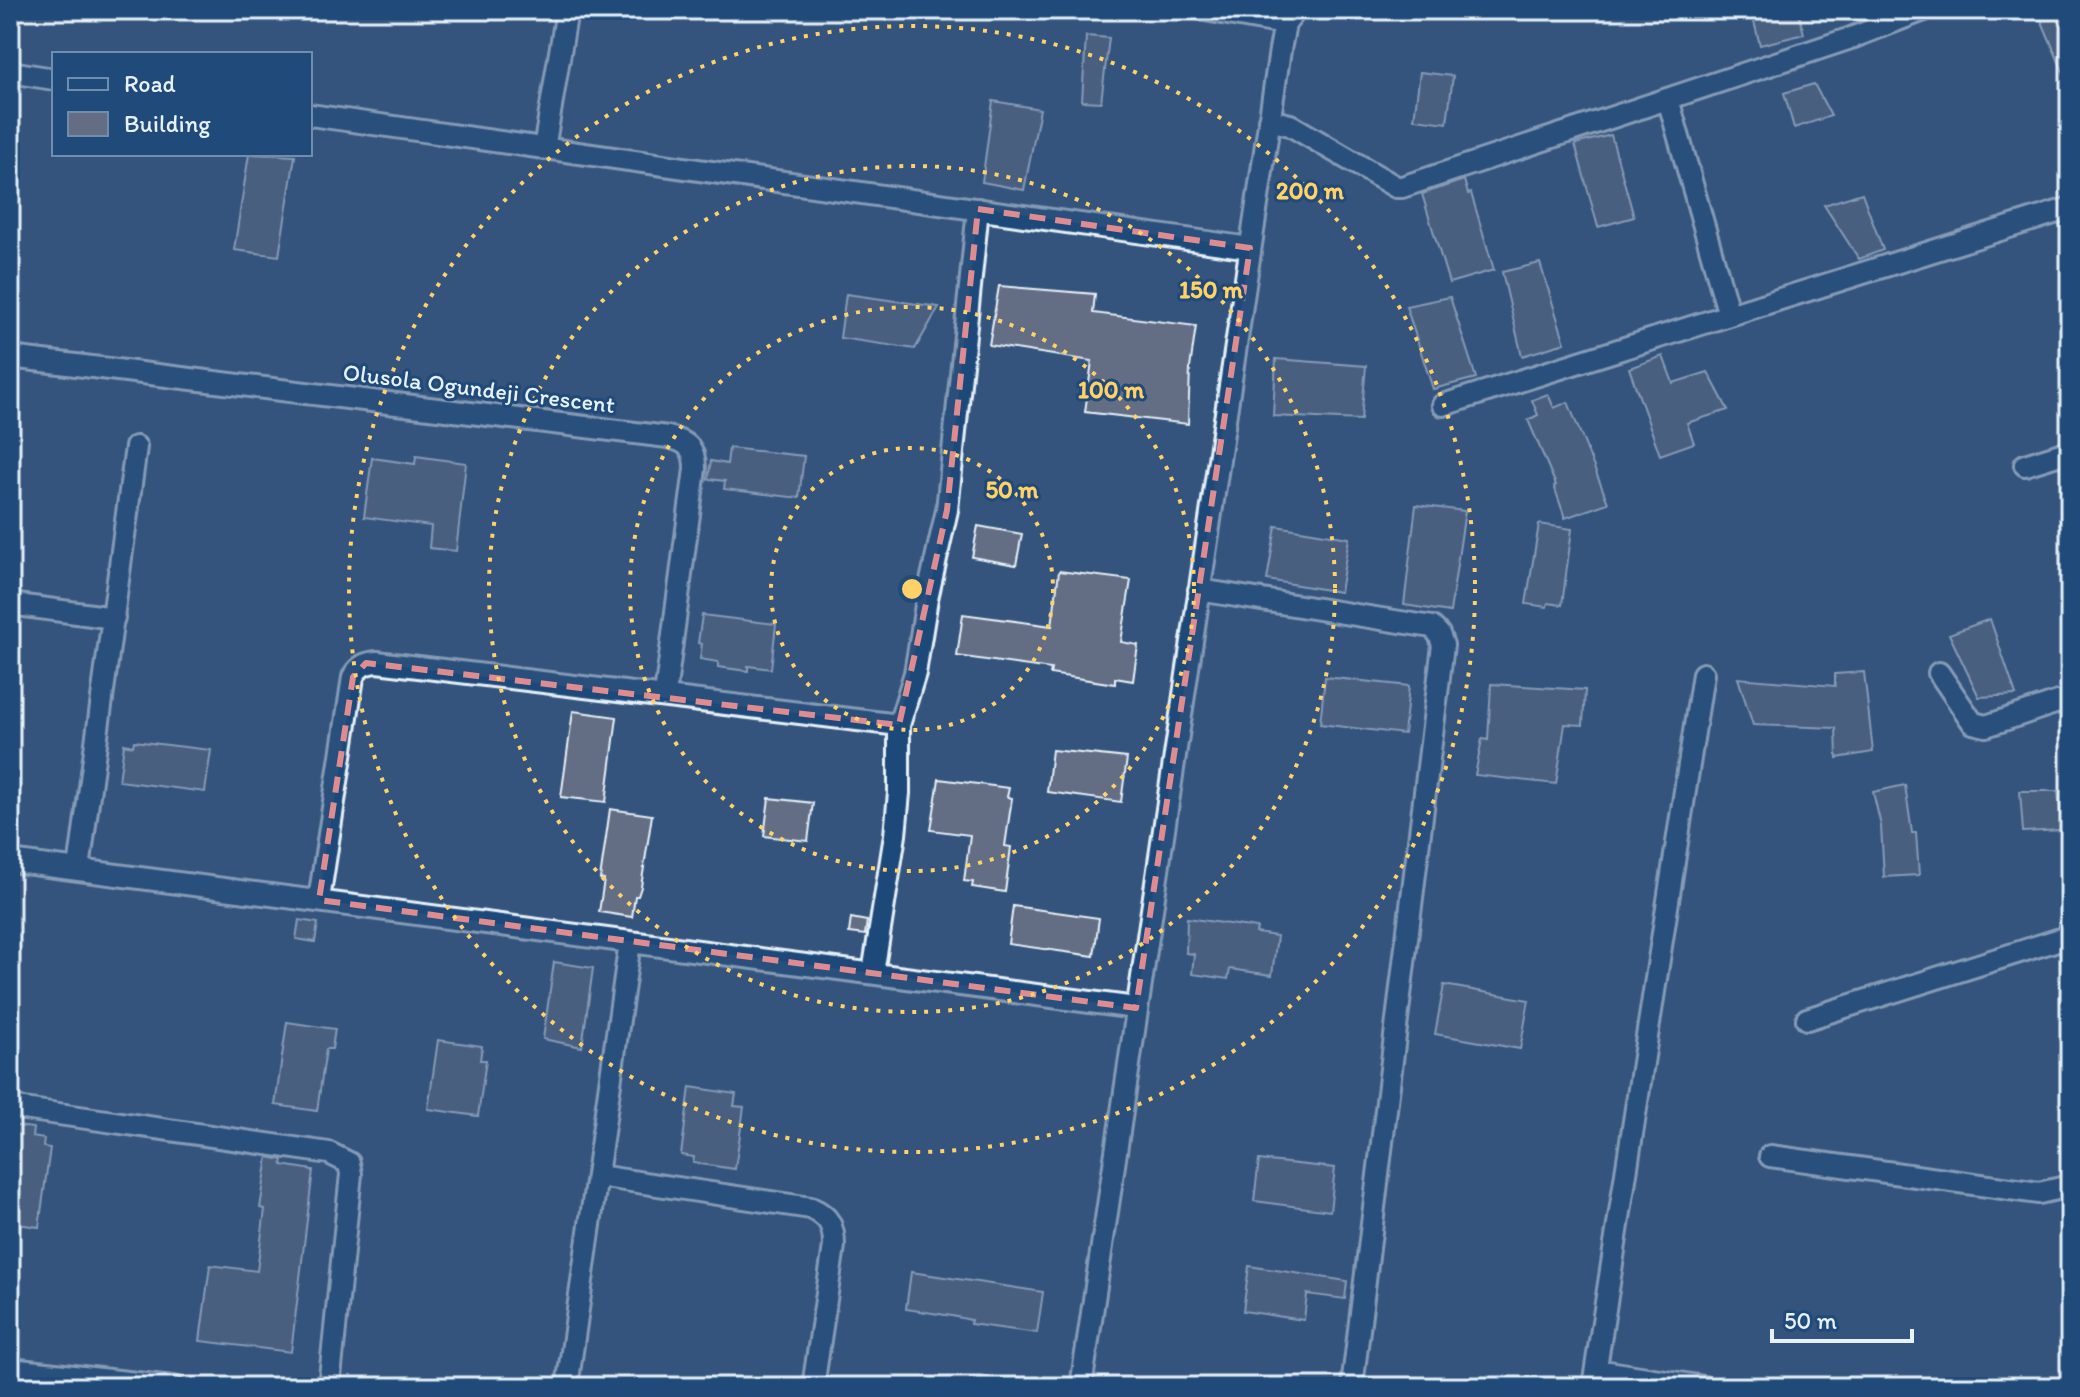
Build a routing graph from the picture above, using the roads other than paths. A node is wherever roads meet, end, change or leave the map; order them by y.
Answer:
1 (567, 10) edge
2 (1205, 10) edge
3 (1924, 10) edge
4 (1291, 17) edge
5 (10, 72) edge
6 (52, 79) edge
7 (1668, 99) junction
8 (312, 115) edge
9 (1269, 120) junction
10 (544, 149) junction
11 (2070, 208) edge
12 (978, 209) junction
13 (1250, 248) junction
14 (1729, 315) junction
15 (10, 357) edge
16 (1443, 405) dead end
17 (136, 447) dead end
18 (2070, 451) edge
19 (2025, 465) dead end
20 (1199, 590) junction
21 (10, 604) edge
22 (114, 618) junction
23 (1939, 673) dead end
24 (1703, 674) dead end
25 (665, 695) junction
26 (2070, 698) edge
27 (899, 725) junction
28 (10, 861) edge
29 (79, 869) junction
30 (319, 900) junction
31 (2070, 936) edge
32 (630, 942) junction
33 (873, 973) junction
34 (1136, 1008) junction
35 (1807, 1019) dead end
36 (10, 1107) edge
37 (1770, 1156) dead end
38 (598, 1176) junction
39 (2070, 1186) edge
40 (10, 1369) edge
41 (1594, 1379) edge
42 (173, 1387) edge
43 (329, 1387) edge
44 (567, 1387) edge
45 (813, 1387) edge
46 (1081, 1387) edge
47 (1352, 1387) edge
48 (1704, 1387) edge

1 - 10 street
2 - 4 street
3 - 7 street
4 - 9 street
5 - 6 street
7 - 9 street
7 - 14 street
8 - 10 street
9 - 13 street
10 - 12 street
11 - 14 street
12 - 13 street
12 - 27 street
13 - 20 street
14 - 16 street
15 - 25 street, Olusola Ogundeji Crescent
17 - 22 street
18 - 19 street
20 - 34 street
20 - 47 street
21 - 22 street
22 - 29 street
23 - 26 street
24 - 41 street
25 - 27 street
25 - 30 street
27 - 33 street
28 - 29 street
29 - 30 street
30 - 32 street
31 - 35 street
32 - 33 street
32 - 38 street
33 - 34 street
34 - 46 street
36 - 43 street
37 - 39 street
38 - 44 street
38 - 45 street
40 - 42 street
41 - 48 street

